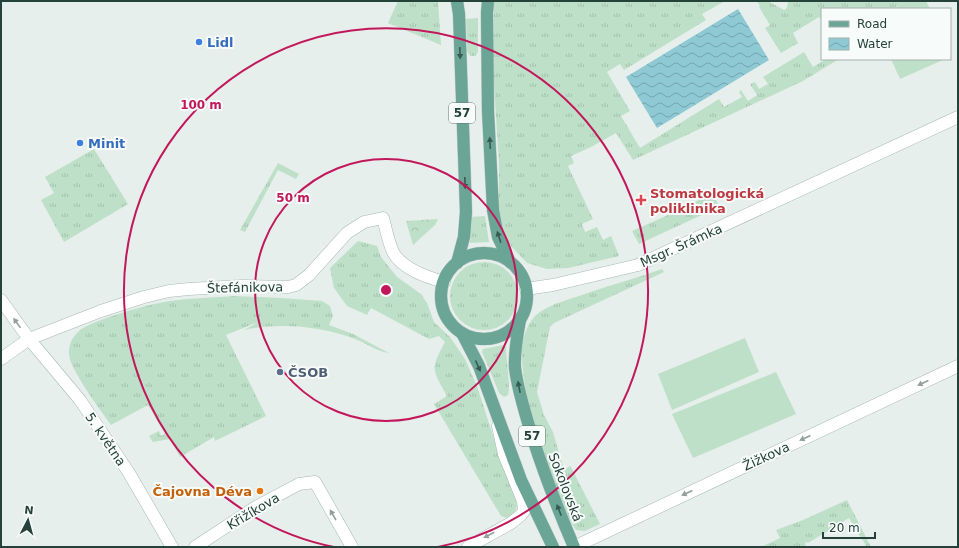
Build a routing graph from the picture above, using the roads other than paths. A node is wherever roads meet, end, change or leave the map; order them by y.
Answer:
1 (457, 1) edge
2 (488, 1) edge
3 (958, 117) edge
4 (457, 262) junction
5 (510, 262) junction
6 (444, 282) junction
7 (526, 289) junction
8 (1, 300) edge
9 (520, 320) junction
10 (462, 333) junction
11 (29, 339) junction
12 (1, 358) edge
13 (958, 366) edge
14 (495, 409) junction
15 (172, 547) edge
16 (195, 547) edge
17 (352, 547) edge
18 (468, 547) edge
19 (553, 547) edge
20 (574, 547) edge

1 -> 4 main road, 57
5 -> 2 main road, 57
3 - 7 street, Msgr. Šrámka
4 - 5 main road
4 - 6 main road, 57
5 - 7 main road, 57
6 - 10 main road, 57
6 - 11 street, Štefánikova
7 - 9 main road, 57
11 -> 8 street, 5. května
9 - 10 main road
20 -> 9 main road, Sokolovská / 57
10 -> 14 main road, 57
11 - 12 street, Štefánikova
11 - 15 street, 5. května
13 -> 20 street, Žižkova
14 -> 18 street
14 - 19 main road, 57
17 -> 16 street, Křižíkova

